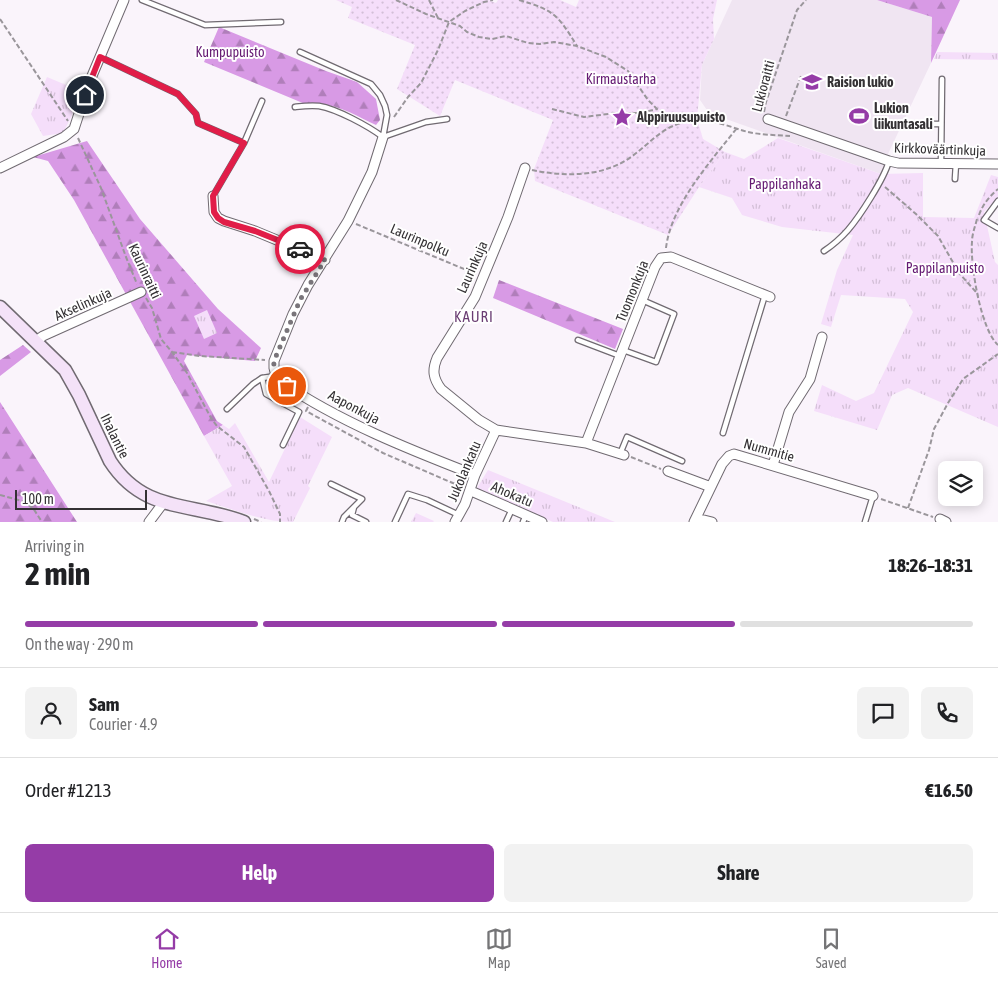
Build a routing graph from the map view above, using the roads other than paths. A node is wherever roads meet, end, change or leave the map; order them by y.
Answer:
1 (124, 0) edge
2 (142, 0) edge
3 (281, 22) dead end
4 (300, 52) dead end
5 (100, 57) junction
6 (942, 79) dead end
7 (262, 101) dead end
8 (295, 108) dead end
9 (766, 118) road end
10 (446, 119) dead end
11 (914, 124) dead end
12 (941, 124) junction
13 (383, 137) junction
14 (244, 143) junction
15 (889, 161) junction
16 (941, 163) junction
17 (956, 164) junction
18 (998, 164) edge
19 (0, 168) edge
20 (525, 168) road end
21 (955, 179) dead end
22 (213, 196) joint
23 (998, 201) edge
24 (998, 228) edge
25 (824, 251) dead end
26 (325, 260) junction
27 (142, 292) road end
28 (767, 296) joint
29 (642, 300) junction
30 (0, 306) edge
31 (822, 337) dead end
32 (578, 340) dead end
33 (36, 341) junction
34 (622, 353) junction
35 (276, 376) junction
36 (262, 378) junction
37 (227, 409) dead end
38 (496, 430) junction
39 (723, 433) dead end
40 (586, 443) junction
41 (283, 445) dead end
42 (622, 454) joint
43 (682, 461) dead end
44 (773, 465) junction
45 (668, 471) road end
46 (475, 475) junction
47 (331, 484) dead end
48 (711, 487) junction
49 (471, 491) junction
50 (873, 496) joint
51 (164, 502) junction
52 (355, 506) junction
53 (512, 509) junction
54 (457, 518) edge
55 (525, 519) edge
56 (249, 520) edge
57 (695, 520) edge
58 (149, 522) edge
59 (342, 522) edge
60 (366, 522) edge
61 (395, 522) edge
62 (506, 522) edge
63 (542, 522) edge
64 (712, 522) edge
65 (865, 522) edge

1 - 5 street
2 - 3 lane
4 - 13 lane
5 - 14 lane
5 - 19 street
6 - 12 lane
7 - 14 lane
8 - 13 lane
9 - 15 street, Kirkkoväärtinkuja
10 - 13 lane
11 - 12 lane
12 - 16 lane
13 - 26 street
14 - 22 lane
15 - 16 street, Kirkkoväärtinkuja
15 - 25 lane
16 - 17 street, Kirkkoväärtinkuja
17 - 18 street, Kirkkoväärtinkuja
17 - 21 lane
20 - 38 street, Laurinkuja
22 - 26 street
23 - 24 lane
26 - 35 street
27 - 33 street, Akselinkuja
28 - 29 street, Tuomonkuja
28 - 39 lane
29 - 34 street, Tuomonkuja
29 - 34 lane
30 - 33 street, Ihalantie
31 - 44 street
32 - 34 lane
33 - 51 street, Ihalantie
34 - 40 street, Tuomonkuja
35 - 36 lane
35 - 46 street, Aaponkuja
36 - 37 lane
36 - 41 lane
38 - 40 street
38 - 46 street, Jukolankatu
40 - 42 street
42 - 43 lane
44 - 48 street, Nummitie
44 - 50 street, Nummitie
45 - 48 street
46 - 49 street, Jukolankatu
47 - 52 lane
48 - 57 street, Nummitie
49 - 53 street, Ahokatu
49 - 54 street, Jukolankatu
50 - 65 lane
51 - 56 street, Ihalantie
51 - 58 street
52 - 59 lane
52 - 60 lane
53 - 55 street, Ahokatu
53 - 62 lane
54 - 61 lane
55 - 63 street, Ahokatu
57 - 64 street

